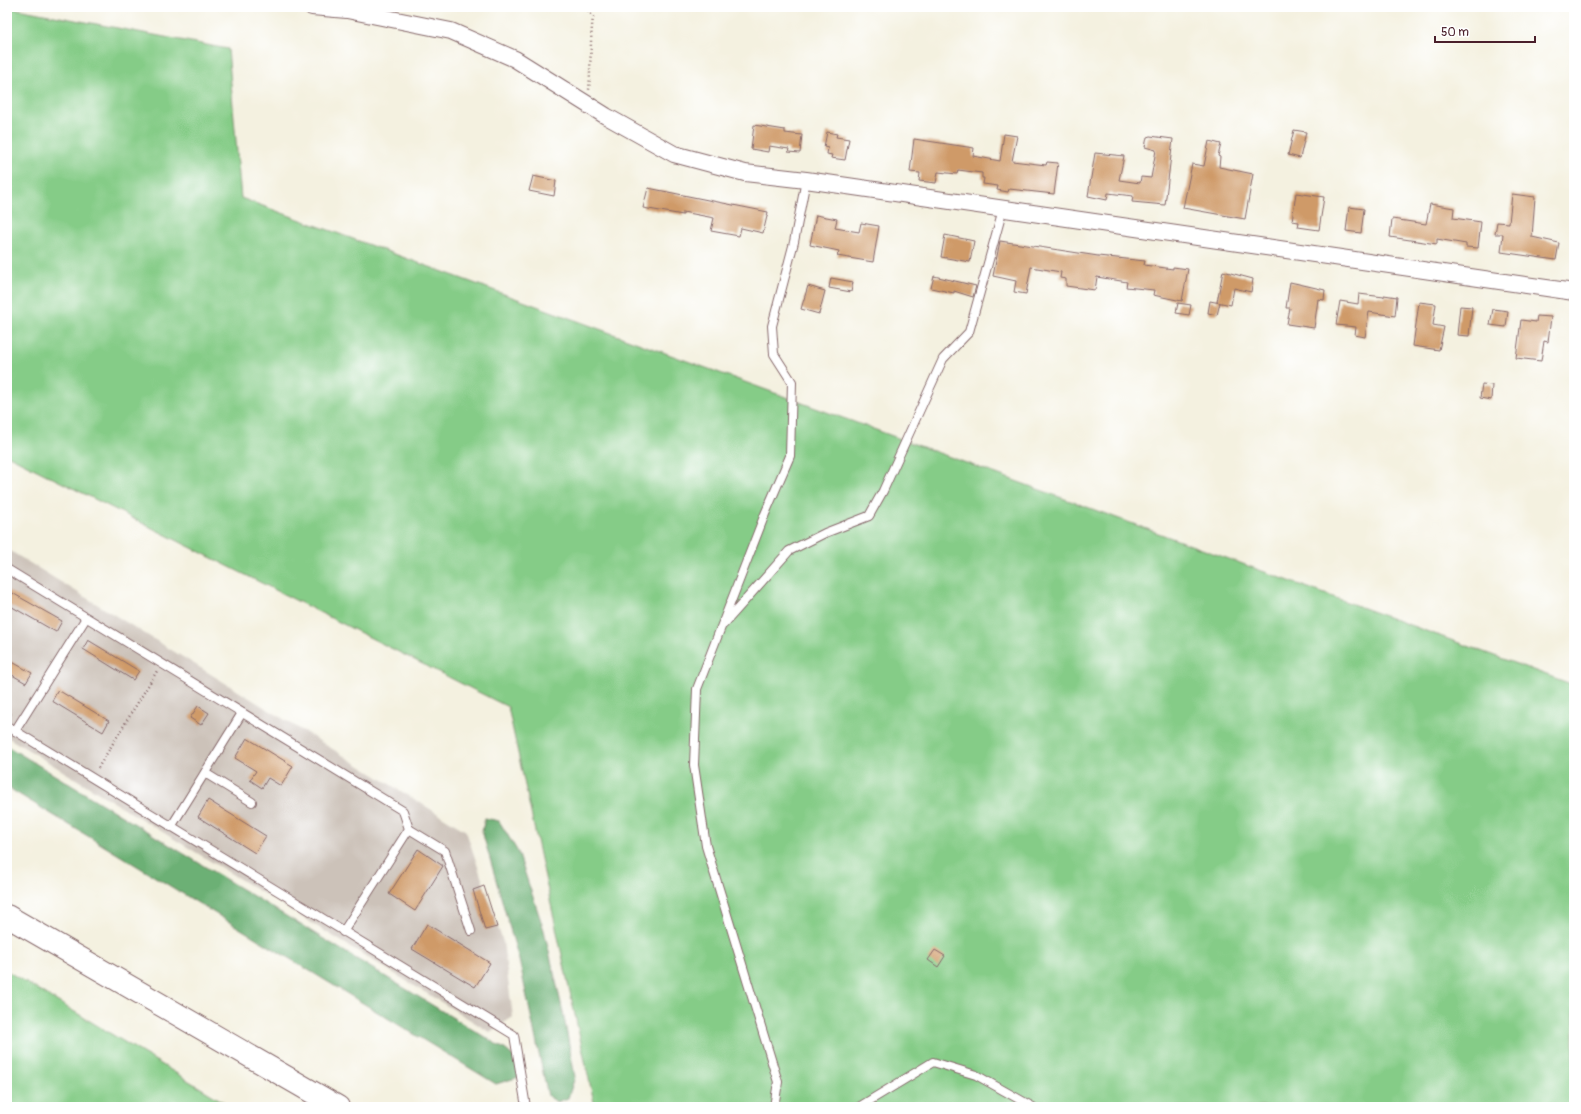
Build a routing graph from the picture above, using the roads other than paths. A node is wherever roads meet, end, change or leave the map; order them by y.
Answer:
1 (312, 7) edge
2 (806, 180) junction
3 (1002, 209) junction
4 (1574, 292) edge
5 (7, 570) edge
6 (86, 618) junction
7 (721, 627) junction
8 (242, 713) junction
9 (7, 726) edge
10 (15, 731) junction
11 (204, 773) junction
12 (252, 802) dead end
13 (171, 827) junction
14 (409, 829) junction
15 (7, 916) edge
16 (471, 931) dead end
17 (343, 932) junction
18 (338, 1107) edge
19 (526, 1107) edge
20 (774, 1107) edge
21 (859, 1107) edge
22 (1033, 1107) edge

1 - 2 street
2 - 3 street
2 - 7 lane
3 - 4 street
3 - 7 lane
5 - 6 lane
6 - 8 lane
6 - 10 lane
7 - 20 lane
8 - 11 lane
8 - 14 lane
9 - 10 lane
10 - 13 lane
11 - 12 lane
11 - 13 lane
13 - 17 lane
14 - 16 lane
14 - 17 lane
15 - 18 main road
17 - 19 lane
21 - 22 lane

